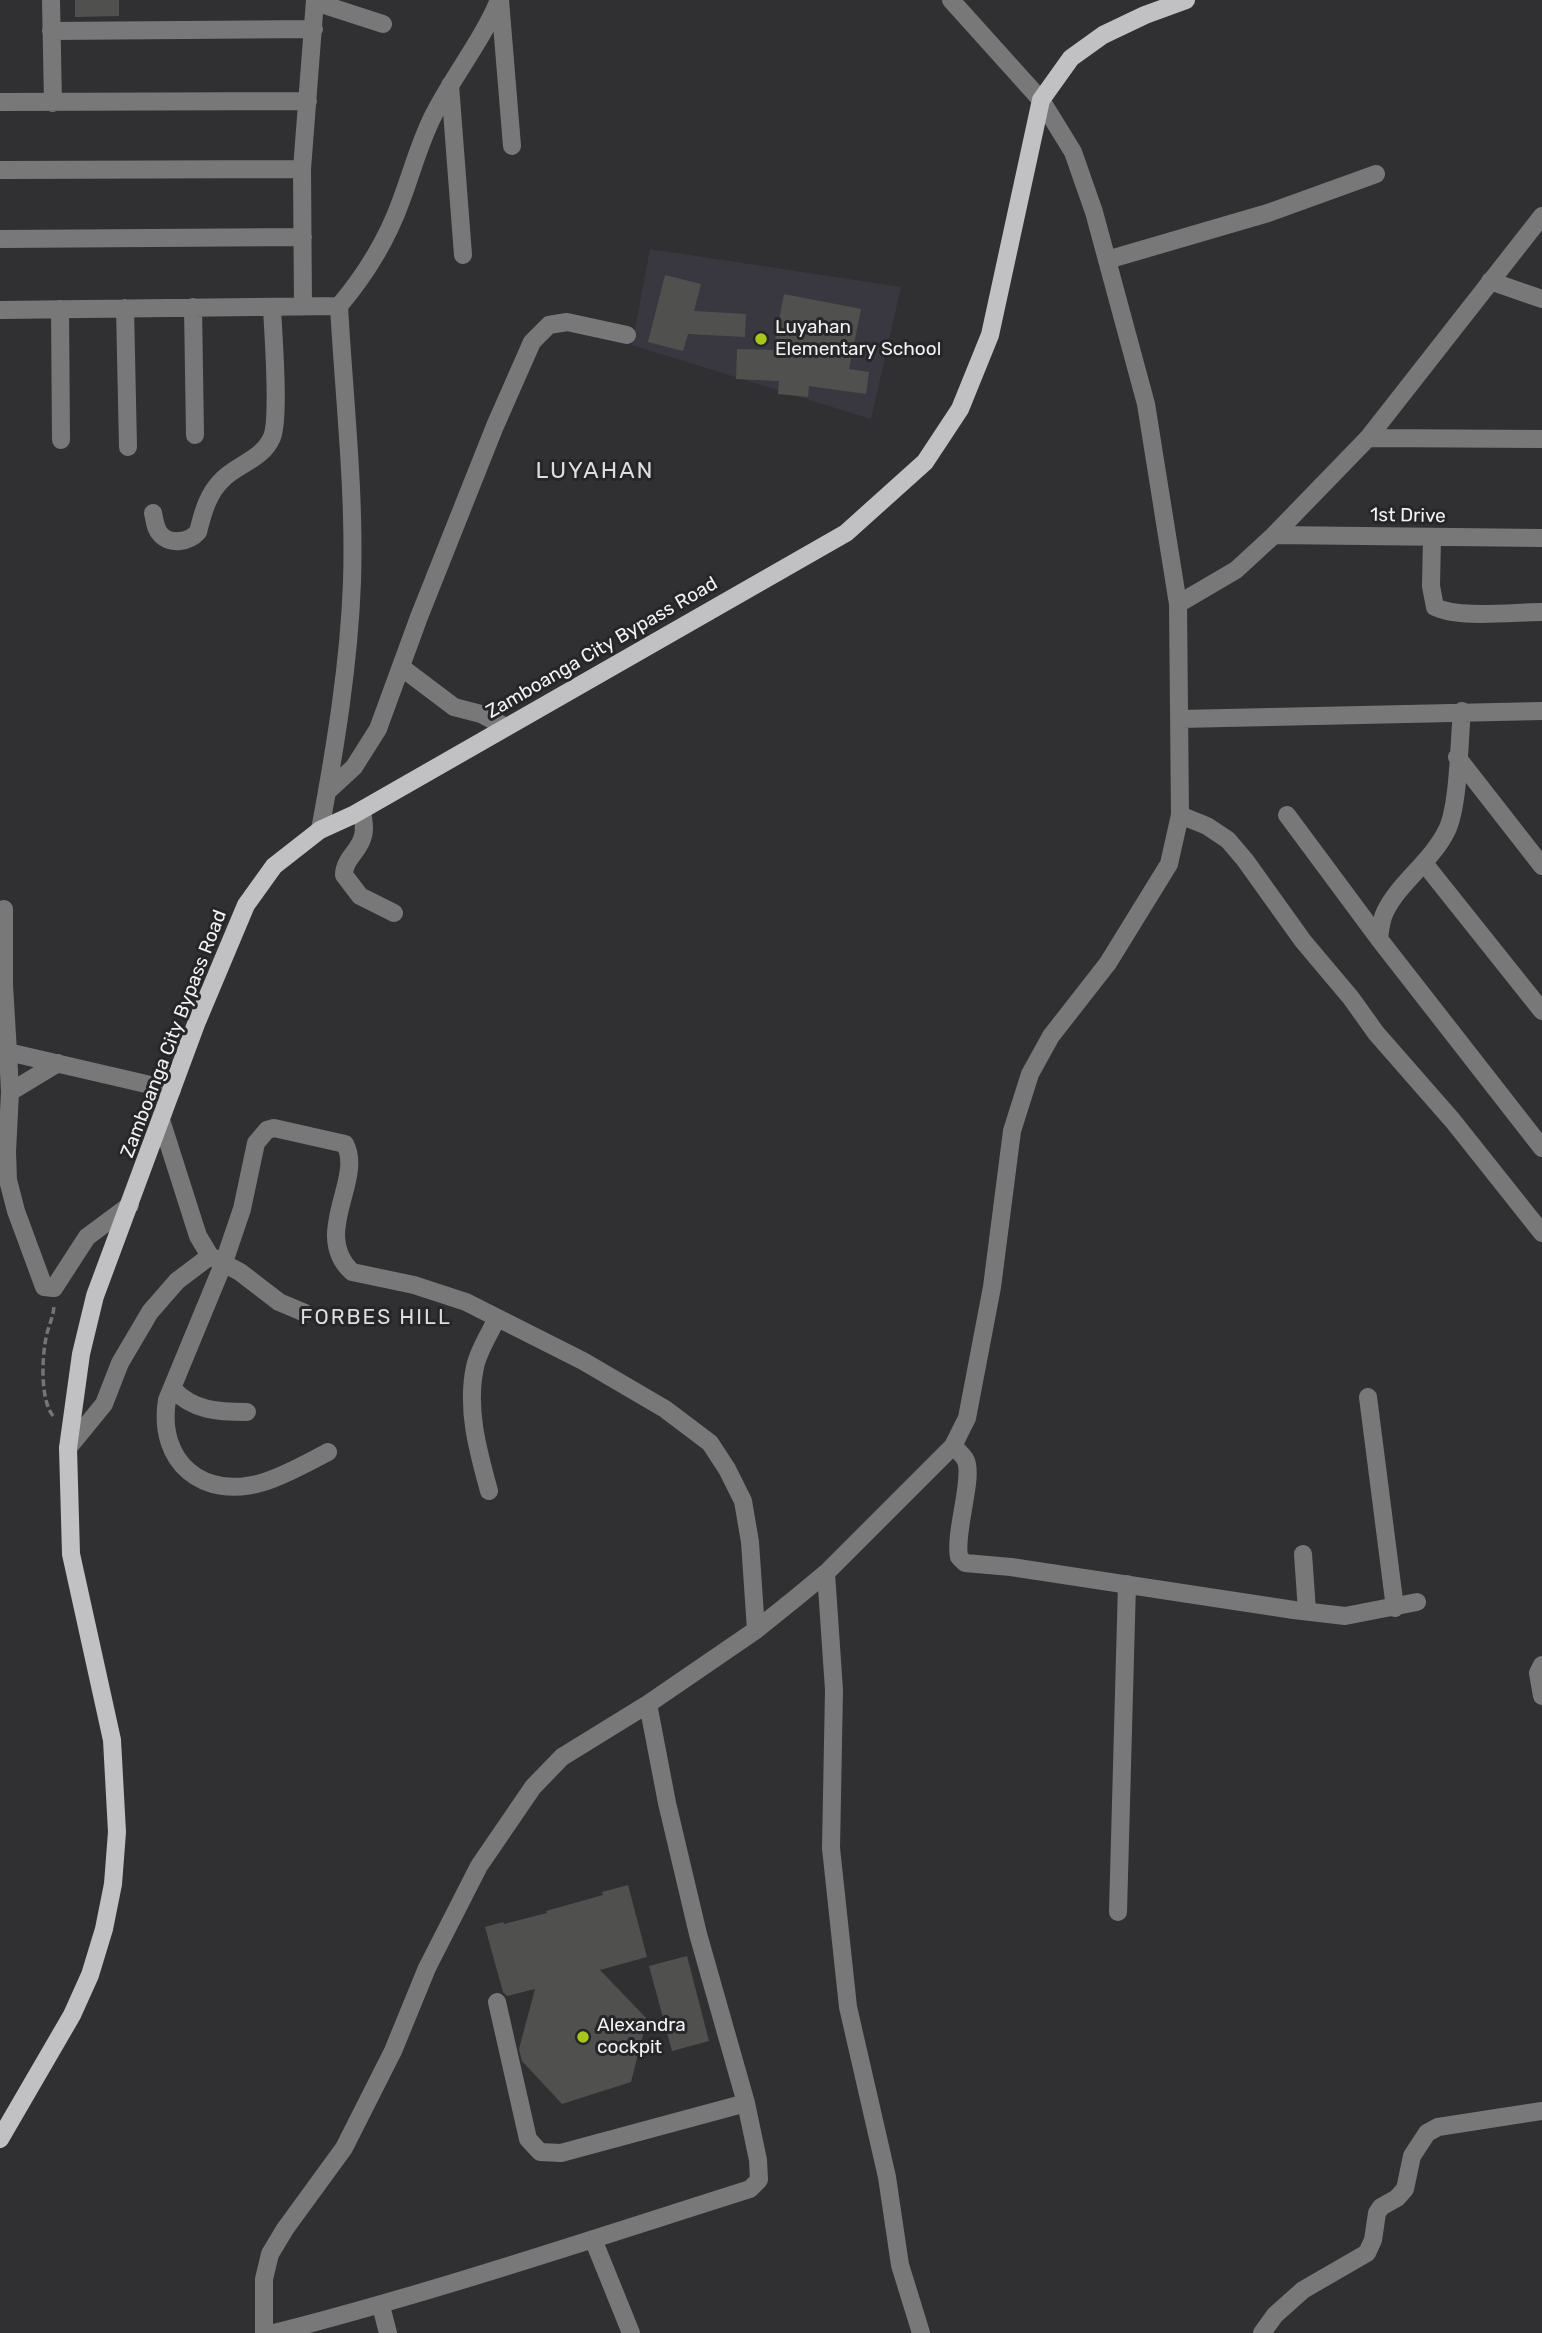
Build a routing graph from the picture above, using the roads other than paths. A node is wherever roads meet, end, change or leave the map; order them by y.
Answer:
1 (51, 0) edge
2 (500, 0) edge
3 (1186, 0) edge
4 (315, 1) edge
5 (955, 1) edge
6 (383, 24) dead end
7 (314, 29) junction
8 (51, 31) junction
9 (450, 85) junction
10 (1041, 100) junction
11 (308, 101) junction
12 (0, 102) edge
13 (53, 103) junction
14 (512, 146) dead end
15 (302, 169) junction
16 (0, 170) edge
17 (1376, 174) dead end
18 (1542, 216) edge
19 (303, 237) junction
20 (0, 239) edge
21 (463, 255) dead end
22 (1107, 260) junction
23 (1490, 281) junction
24 (1542, 299) edge
25 (303, 306) junction
26 (339, 306) junction
27 (193, 307) junction
28 (272, 307) junction
29 (125, 308) junction
30 (60, 309) junction
31 (0, 310) edge
32 (627, 335) dead end
33 (195, 435) dead end
34 (1368, 438) junction
35 (1542, 439) edge
36 (61, 440) dead end
37 (128, 447) dead end
38 (153, 513) dead end
39 (1274, 535) junction
40 (1432, 537) junction
41 (1542, 538) edge
42 (1178, 604) junction
43 (1542, 612) edge
44 (401, 667) junction
45 (1462, 711) junction
46 (1542, 711) edge
47 (1180, 719) junction
48 (506, 727) junction
49 (1457, 757) junction
50 (327, 791) junction
51 (362, 810) junction
52 (1180, 815) junction
53 (1287, 816) dead end
54 (320, 830) junction
55 (1424, 863) junction
56 (1542, 866) edge
57 (4, 909) dead end
58 (394, 913) dead end
59 (1379, 939) junction
60 (1542, 1011) edge
61 (8, 1052) junction
62 (58, 1063) junction
63 (172, 1090) junction
64 (10, 1092) junction
65 (162, 1120) junction
66 (1542, 1148) edge
67 (130, 1205) junction
68 (1542, 1233) edge
69 (217, 1259) junction
70 (305, 1313) dead end
71 (497, 1318) junction
72 (173, 1389) junction
73 (1368, 1397) dead end
74 (247, 1412) dead end
75 (68, 1440) junction
76 (953, 1446) junction
77 (327, 1452) dead end
78 (489, 1491) dead end
79 (1303, 1554) dead end
80 (826, 1573) junction
81 (1127, 1584) junction
82 (1417, 1602) dead end
83 (1395, 1608) junction
84 (1307, 1611) junction
85 (756, 1630) junction
86 (1542, 1665) edge
87 (1542, 1696) edge
88 (648, 1704) junction
89 (1118, 1912) dead end
90 (497, 2002) dead end
91 (746, 2103) junction
92 (1542, 2111) edge
93 (0, 2139) edge
94 (593, 2239) junction
95 (381, 2306) junction
96 (264, 2333) edge
97 (274, 2333) edge
98 (388, 2333) edge
99 (631, 2333) edge
100 (920, 2333) edge
101 (1262, 2333) edge

1 - 8 street
2 - 9 street
2 - 14 street
3 - 10 main road, Zamboanga City Bypass Road
4 - 6 street
4 - 7 street
5 - 10 street
7 - 8 street
7 - 11 street
8 - 13 street
9 - 21 street
9 - 26 street
10 - 22 street
10 - 48 main road, Zamboanga City Bypass Road
11 - 13 street
11 - 15 street
12 - 13 street
15 - 16 street
15 - 19 street
17 - 22 street
18 - 23 street
19 - 20 street
19 - 25 street
22 - 42 street
23 - 24 street
23 - 34 street
25 - 26 street
25 - 28 street
26 - 50 street
27 - 28 street
27 - 29 street
27 - 33 street
28 - 38 street
29 - 30 street
29 - 37 street
30 - 31 street
30 - 36 street
32 - 44 street
34 - 35 street
34 - 39 street
39 - 40 street, 1st Drive
39 - 42 street
40 - 41 street, 1st Drive
40 - 43 street
42 - 47 street
44 - 48 street
44 - 50 street
45 - 46 street
45 - 47 street
45 - 49 street
47 - 52 street
48 - 51 main road, Zamboanga City Bypass Road
49 - 55 street
49 - 56 street
50 - 54 street
51 - 54 main road, Zamboanga City Bypass Road
51 - 58 street
52 - 68 street
52 - 76 street
53 - 59 street
54 - 63 main road, Zamboanga City Bypass Road
55 - 59 street
55 - 60 street
57 - 61 street
59 - 66 street
61 - 62 street
61 - 64 street
62 - 63 street
62 - 64 street
63 - 65 main road, Zamboanga City Bypass Road
64 - 67 street
65 - 67 main road, Zamboanga City Bypass Road
65 - 69 street
67 - 75 main road, Zamboanga City Bypass Road
69 - 70 street
69 - 71 street
69 - 72 street
69 - 75 street
71 - 78 street
71 - 85 street
72 - 74 street
72 - 77 street
73 - 83 street
75 - 93 main road, Zamboanga City Bypass Road
76 - 80 street
76 - 81 street
79 - 84 street
80 - 85 street
80 - 100 street
81 - 84 street
81 - 89 street
82 - 83 street
83 - 84 street
85 - 88 street
86 - 87 street
88 - 91 street
88 - 96 street
90 - 91 street
91 - 94 street
92 - 101 street
94 - 95 street
94 - 99 street
95 - 97 street
95 - 98 street

